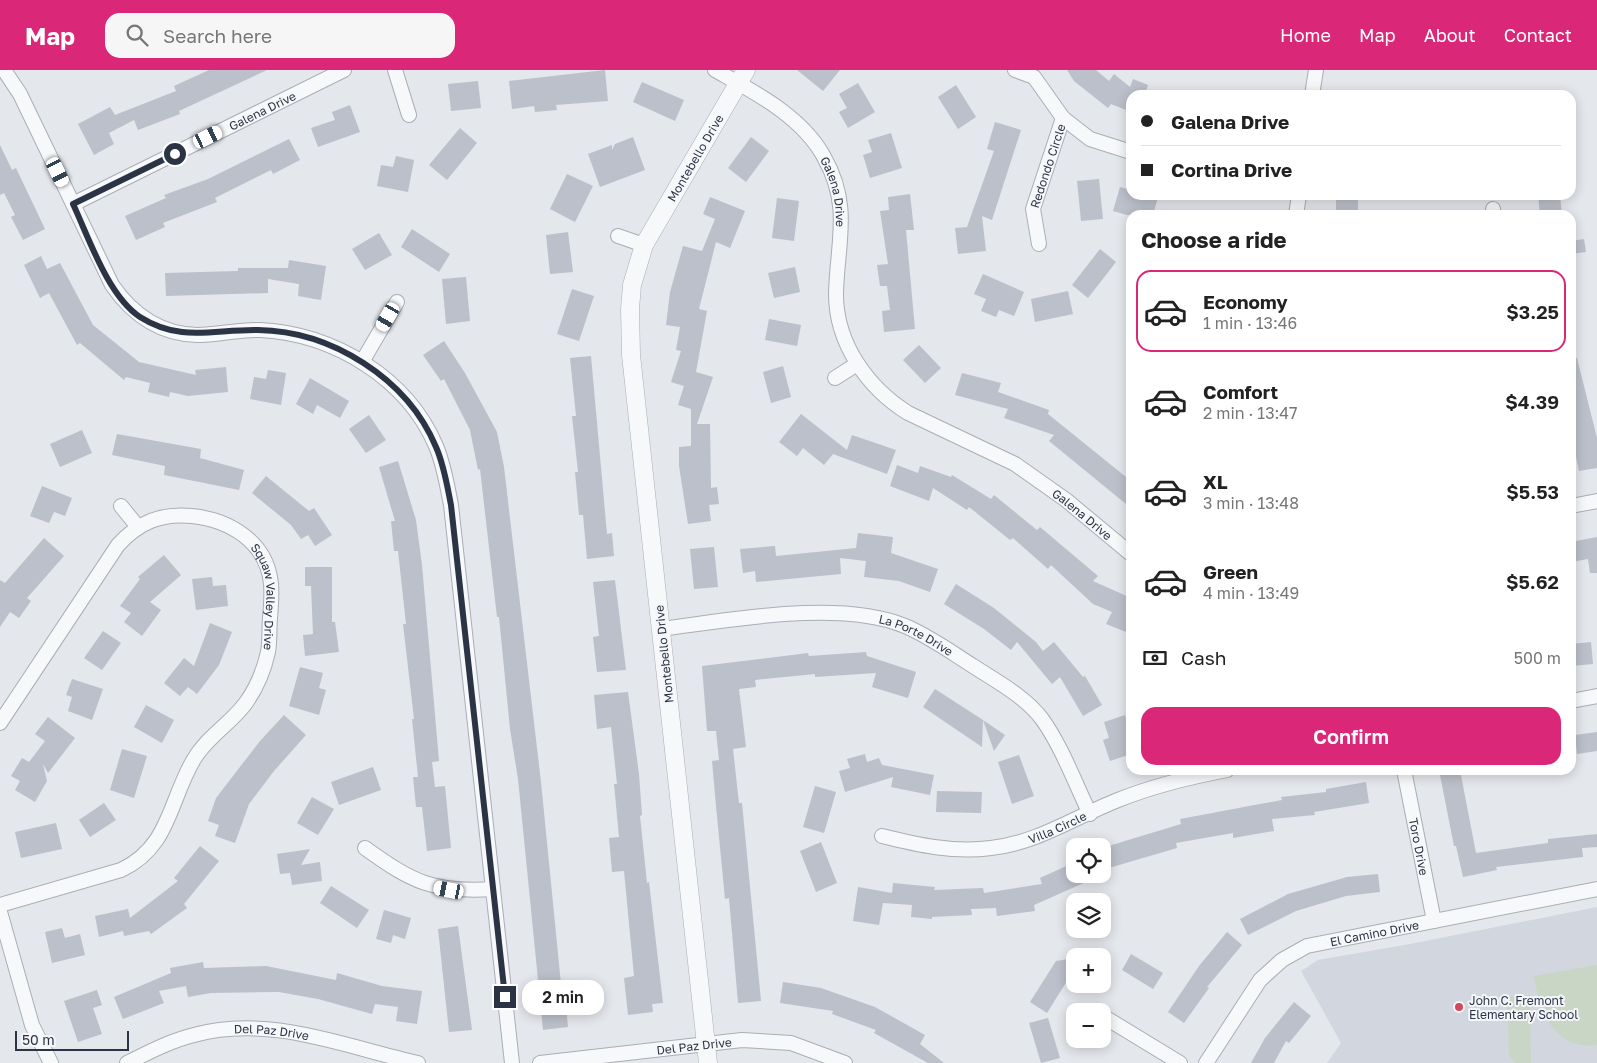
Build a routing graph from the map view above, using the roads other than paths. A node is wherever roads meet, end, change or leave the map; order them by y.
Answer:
1 (4, 70) edge
2 (344, 70) edge
3 (395, 70) edge
4 (715, 70) edge
5 (1016, 70) edge
6 (1316, 70) edge
7 (742, 76) edge
8 (1313, 90) edge
9 (409, 115) dead end
10 (1063, 118) junction
11 (1126, 150) edge
12 (73, 204) junction
13 (618, 236) dead end
14 (1039, 244) dead end
15 (644, 246) junction
16 (397, 302) dead end
17 (362, 362) junction
18 (857, 364) junction
19 (835, 378) dead end
20 (1597, 501) edge
21 (1576, 505) edge
22 (121, 506) dead end
23 (138, 527) junction
24 (1126, 550) edge
25 (661, 629) junction
26 (1597, 696) edge
27 (1576, 700) edge
28 (0, 723) edge
29 (1205, 775) edge
30 (1405, 775) edge
31 (1090, 814) junction
32 (882, 836) dead end
33 (365, 848) dead end
34 (1597, 889) edge
35 (493, 890) junction
36 (0, 905) edge
37 (0, 912) edge
38 (1434, 921) junction
39 (1111, 1021) edge
40 (706, 1043) junction
41 (51, 1063) edge
42 (127, 1063) edge
43 (418, 1063) edge
44 (512, 1063) edge
45 (540, 1063) edge
46 (708, 1063) edge
47 (845, 1063) edge
48 (1180, 1063) edge
49 (1206, 1063) edge

1 - 12 street
2 - 12 street, Galena Drive
3 - 9 street
4 - 7 street, Galena Drive
5 - 10 street, Redondo Circle
6 - 8 street
7 - 15 street, Montebello Drive
7 - 18 street, Galena Drive
10 - 11 street, Redondo Circle
10 - 14 street, Redondo Circle
12 - 17 street
13 - 15 street
15 - 25 street, Montebello Drive
16 - 17 street
17 - 35 street
18 - 19 street
18 - 24 street, Galena Drive
20 - 21 street
22 - 23 street
23 - 28 street, Squaw Valley Drive
23 - 36 street, Squaw Valley Drive
25 - 31 street, La Porte Drive
25 - 40 street, Montebello Drive
26 - 27 street
29 - 31 street, Villa Circle
30 - 38 street, Toro Drive
31 - 32 street, Villa Circle
33 - 35 street
34 - 38 street, El Camino Drive
35 - 44 street
37 - 41 street
38 - 49 street, El Camino Drive
39 - 48 street
40 - 45 street, Del Paz Drive
40 - 46 street, Montebello Drive
40 - 47 street, Del Paz Drive
42 - 43 street, Del Paz Drive

